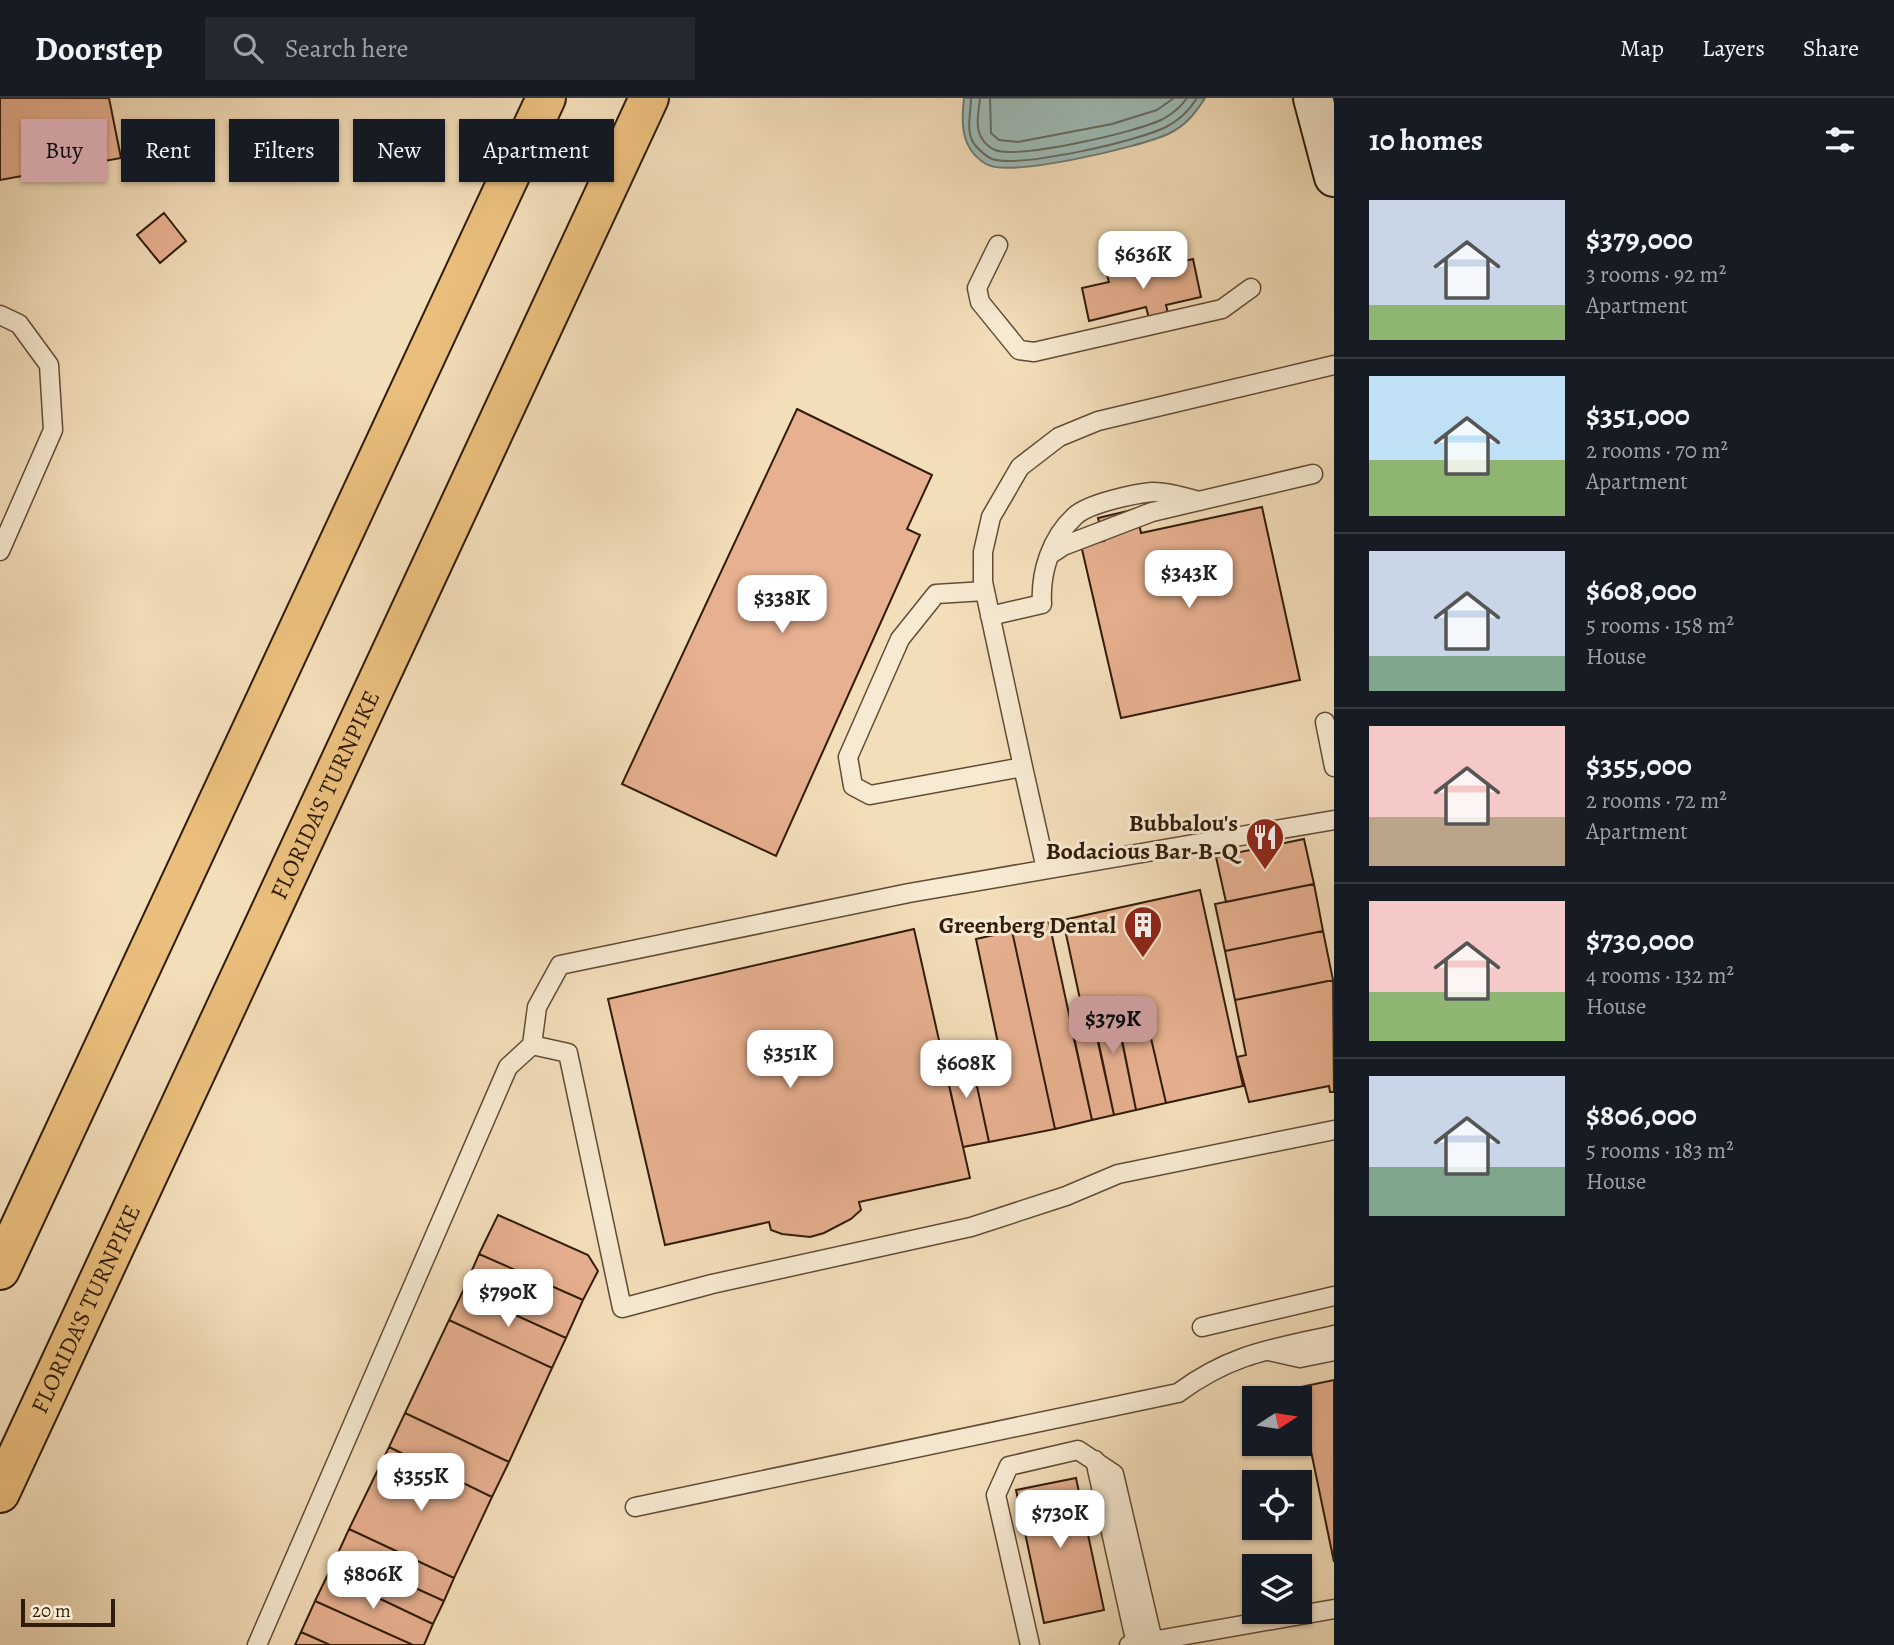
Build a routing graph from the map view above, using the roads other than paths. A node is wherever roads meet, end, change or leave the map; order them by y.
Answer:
1 (546, 98) edge
2 (649, 98) edge
3 (1319, 108) edge
4 (1334, 177) edge
5 (998, 245) dead end
6 (1251, 288) dead end
7 (0, 315) edge
8 (1334, 365) edge
9 (1312, 474) dead end
10 (1200, 501) junction
11 (0, 551) edge
12 (1048, 556) junction
13 (985, 592) junction
14 (990, 616) junction
15 (1325, 722) dead end
16 (1023, 767) junction
17 (1334, 767) edge
18 (1334, 820) edge
19 (1046, 869) junction
20 (532, 1045) junction
21 (1334, 1130) edge
22 (0, 1270) edge
23 (1334, 1296) edge
24 (1202, 1326) dead end
25 (1334, 1335) edge
26 (1264, 1350) junction
27 (1334, 1351) edge
28 (0, 1493) edge
29 (635, 1507) dead end
30 (1334, 1609) edge
31 (1139, 1643) edge
32 (257, 1645) edge
33 (1030, 1645) edge

1 - 22 highway
2 - 28 highway, FLORIDA'S TURNPIKE
3 - 4 main road
5 - 6 lane
7 - 11 lane
8 - 13 lane
9 - 10 lane
10 - 12 lane
10 - 12 lane
12 - 14 lane
13 - 14 lane
13 - 16 lane
14 - 16 lane
15 - 17 lane
16 - 19 lane
18 - 19 lane
19 - 20 lane
20 - 21 lane
20 - 32 lane
23 - 24 lane
25 - 26 lane
26 - 27 lane
26 - 29 lane
30 - 31 lane
31 - 33 lane

